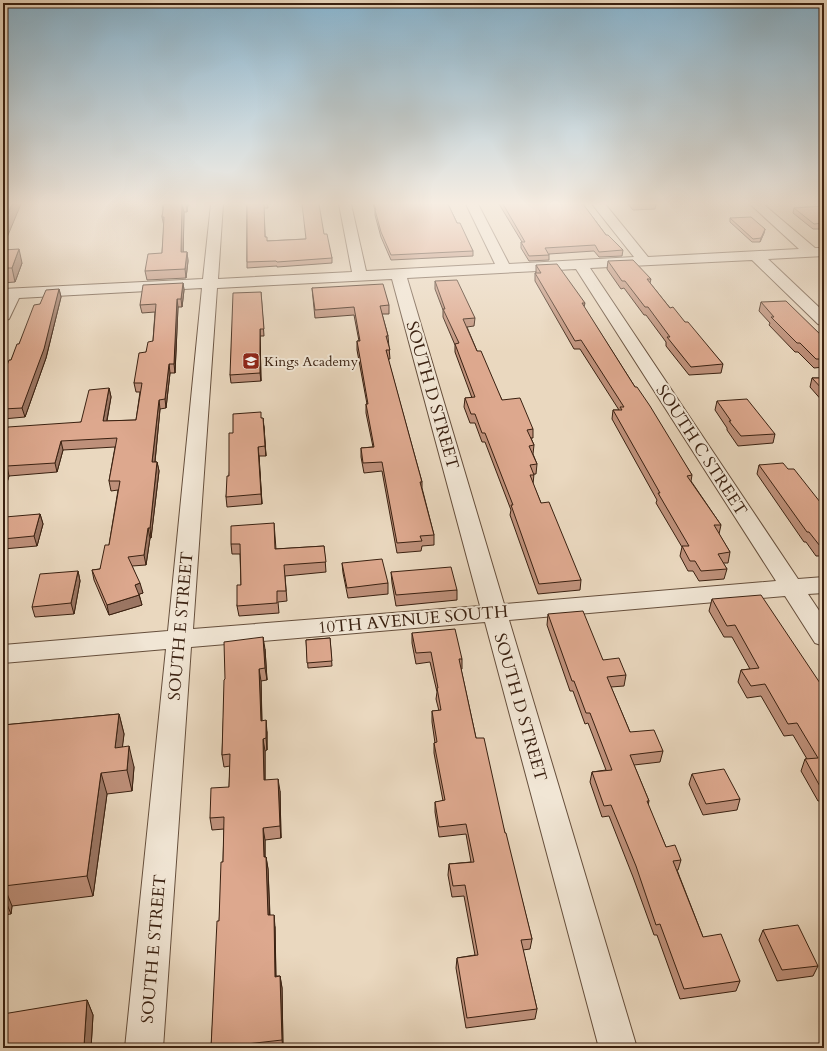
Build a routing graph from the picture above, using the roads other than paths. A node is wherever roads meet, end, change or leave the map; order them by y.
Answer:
1 (213, 253) edge
2 (355, 253) edge
3 (497, 253) edge
4 (638, 253) edge
5 (796, 253) edge
6 (755, 255) junction
7 (644, 261) junction
8 (580, 264) junction
9 (504, 268) junction
10 (398, 274) junction
11 (360, 276) junction
12 (210, 283) junction
13 (8, 294) edge
14 (3, 316) edge
15 (824, 321) edge
16 (824, 585) edge
17 (792, 587) junction
18 (495, 612) junction
19 (824, 637) edge
20 (179, 639) junction
21 (3, 654) edge
22 (144, 1048) edge
23 (618, 1048) edge

1 - 12 street, SOUTH E STREET
2 - 11 street
3 - 9 street
4 - 7 street
5 - 6 street
6 - 7 street
6 - 15 street
7 - 8 street
8 - 9 street
8 - 17 street, SOUTH C STREET
9 - 10 street
10 - 11 street
10 - 18 street, SOUTH D STREET
11 - 12 street
12 - 13 street
12 - 20 street, SOUTH E STREET
13 - 14 street
16 - 17 street, 10TH AVENUE SOUTH
17 - 18 street, 10TH AVENUE SOUTH
17 - 19 street, SOUTH C STREET
18 - 20 street, 10TH AVENUE SOUTH
18 - 23 street, SOUTH D STREET
20 - 21 street, 10TH AVENUE SOUTH
20 - 22 street, SOUTH E STREET

